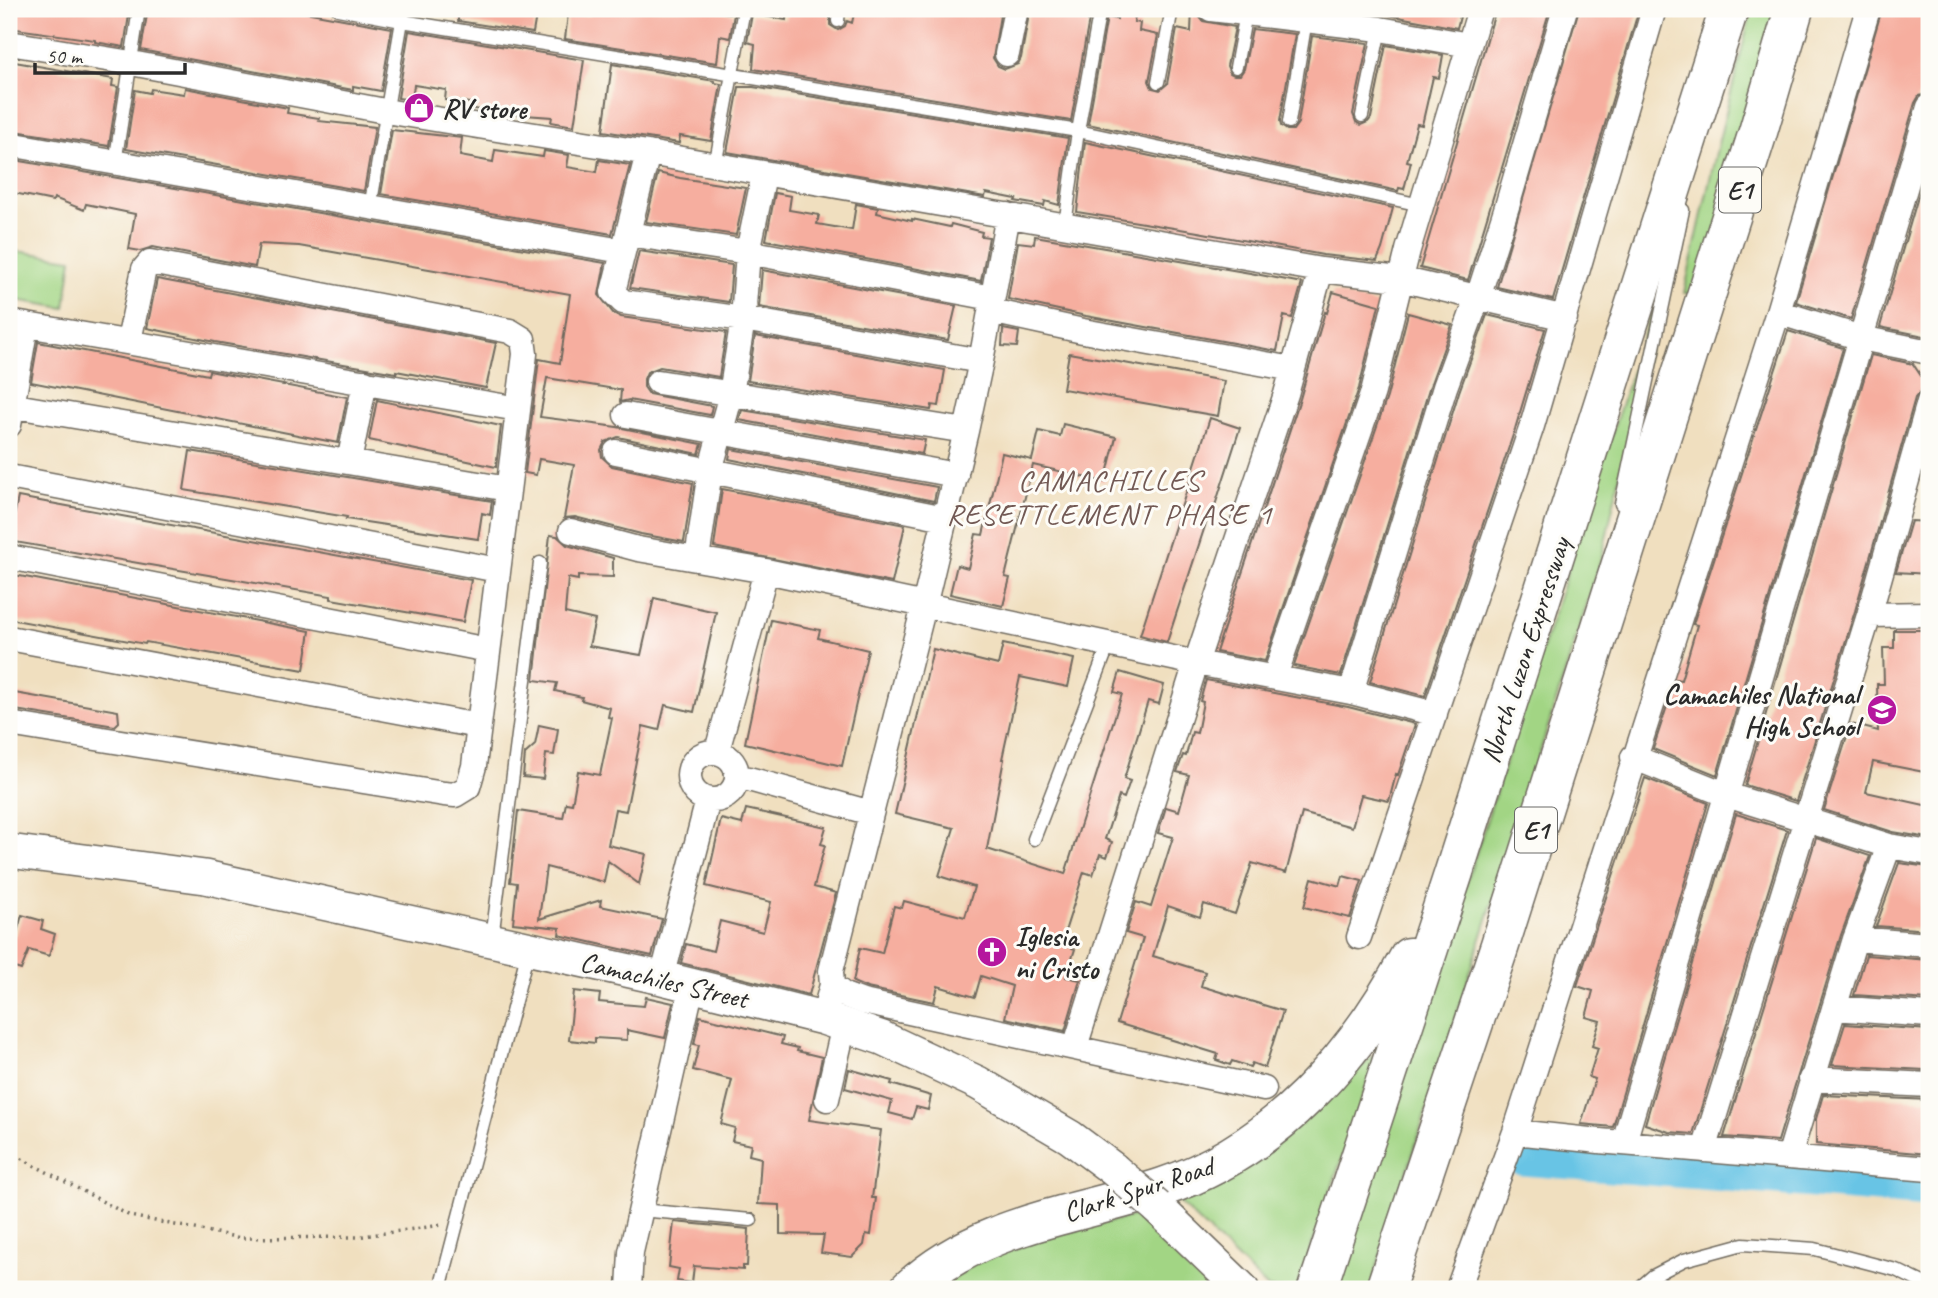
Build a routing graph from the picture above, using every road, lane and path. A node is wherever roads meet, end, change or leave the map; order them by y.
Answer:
1 (139, 9) edge
2 (338, 9) edge
3 (744, 9) edge
4 (1016, 9) edge
5 (1100, 9) edge
6 (1172, 9) edge
7 (1211, 9) edge
8 (1480, 9) edge
9 (1565, 9) edge
10 (1654, 9) edge
11 (1794, 9) edge
12 (1868, 9) edge
13 (1246, 13) junction
14 (403, 15) edge
15 (1306, 20) junction
16 (1725, 20) edge
17 (1375, 22) edge
18 (9, 43) edge
19 (1469, 45) junction
20 (1007, 54) dead end
21 (131, 62) junction
22 (1237, 66) dead end
23 (731, 74) junction
24 (1158, 82) dead end
25 (1929, 107) edge
26 (385, 111) junction
27 (1362, 116) dead end
28 (1289, 122) dead end
29 (1078, 131) junction
30 (9, 144) edge
31 (648, 153) junction
32 (115, 163) junction
33 (715, 166) junction
34 (1692, 169) dead end
35 (764, 175) junction
36 (1686, 196) dead end
37 (1421, 205) junction
38 (370, 208) junction
39 (1008, 215) junction
40 (1065, 225) junction
41 (625, 243) junction
42 (748, 252) junction
43 (1321, 270) junction
44 (1400, 279) junction
45 (1478, 297) junction
46 (991, 305) junction
47 (1778, 312) junction
48 (1565, 318) junction
49 (743, 319) junction
50 (17, 323) edge
51 (1861, 338) junction
52 (129, 341) junction
53 (1929, 352) edge
54 (981, 361) junction
55 (1293, 369) junction
56 (365, 382) junction
57 (658, 382) dead end
58 (731, 394) junction
59 (1929, 402) edge
60 (518, 409) junction
61 (10, 412) edge
62 (626, 415) dead end
63 (966, 431) junction
64 (722, 433) junction
65 (615, 452) dead end
66 (349, 462) junction
67 (710, 471) junction
68 (956, 475) junction
69 (9, 477) edge
70 (508, 489) junction
71 (1917, 489) edge
72 (1620, 511) dead end
73 (945, 518) junction
74 (571, 531) dead end
75 (1611, 552) dead end
76 (9, 556) edge
77 (697, 559) junction
78 (540, 563) dead end
79 (498, 570) junction
80 (766, 571) junction
81 (924, 606) junction
82 (1929, 614) edge
83 (1869, 615) junction
84 (9, 638) edge
85 (1109, 644) junction
86 (488, 650) junction
87 (1196, 663) junction
88 (1585, 675) junction
89 (1275, 676) junction
90 (1351, 692) junction
91 (1435, 714) junction
92 (9, 724) edge
93 (478, 726) junction
94 (717, 751) junction
95 (1633, 757) junction
96 (738, 776) junction
97 (1727, 794) junction
98 (708, 800) junction
99 (871, 813) junction
100 (1807, 819) junction
101 (1034, 839) dead end
102 (1889, 846) junction
103 (9, 851) edge
104 (1929, 853) edge
105 (1453, 875) junction
106 (1359, 937) dead end
107 (1855, 939) junction
108 (492, 942) junction
109 (1929, 945) edge
110 (528, 949) junction
111 (677, 982) junction
112 (832, 985) junction
113 (1834, 1008) junction
114 (1929, 1015) edge
115 (834, 1022) junction
116 (1075, 1048) junction
117 (1811, 1079) junction
118 (1929, 1086) edge
119 (1264, 1089) dead end
120 (827, 1099) dead end
121 (1515, 1132) junction
122 (1624, 1142) junction
123 (1704, 1150) junction
124 (9, 1152) edge
125 (1789, 1157) junction
126 (1929, 1169) edge
127 (640, 1210) junction
128 (751, 1220) dead end
129 (457, 1223) junction
130 (1929, 1286) edge
131 (440, 1289) edge
132 (629, 1289) edge
133 (909, 1289) edge
134 (1242, 1289) edge
135 (1317, 1289) edge
136 (1385, 1289) edge
137 (1458, 1289) edge
138 (1638, 1289) edge

1 - 21 lane
2 - 14 lane
3 - 23 lane
4 - 20 street
5 - 29 lane
6 - 24 lane
7 - 13 street
8 - 19 street
9 - 45 street
10 - 48 street
11 - 88 highway, E1
12 - 47 street
13 - 15 street
13 - 22 lane
14 - 23 lane
14 - 26 lane
15 - 17 street
15 - 28 lane
16 - 34 lane
16 - 105 highway, North Luzon Expressway / E1
17 - 19 street
17 - 27 lane
18 - 21 street
19 - 37 street
21 - 26 street
21 - 32 lane
23 - 29 lane
23 - 33 lane
25 - 51 street
26 - 31 street
26 - 38 lane
29 - 37 lane
29 - 40 lane
30 - 32 street
31 - 33 street
31 - 41 street
32 - 38 street
33 - 35 street
35 - 39 street
35 - 42 street
36 - 72 lane
37 - 44 street
38 - 41 street
39 - 40 street
39 - 46 street
40 - 43 street
41 - 42 street
41 - 49 street
42 - 46 street
42 - 49 street
43 - 44 street
43 - 55 street
44 - 45 street
44 - 89 street
45 - 48 street
45 - 90 street
46 - 54 street
46 - 55 street
47 - 51 street
47 - 95 street
48 - 91 street
49 - 54 street
49 - 58 street
50 - 52 street
50 - 61 street
51 - 53 street
51 - 97 street
52 - 56 street
52 - 60 street
54 - 63 street
55 - 87 street
56 - 60 street
56 - 66 street
57 - 58 street
58 - 63 street
58 - 64 street
59 - 71 street
60 - 70 street
61 - 66 street
62 - 64 street
63 - 68 street
64 - 67 street
64 - 68 street
65 - 67 street
66 - 70 street
67 - 73 street
67 - 77 street
68 - 73 street
69 - 79 street
70 - 79 street
71 - 83 street
73 - 81 street
74 - 77 street
75 - 88 lane
76 - 86 street
77 - 80 street
78 - 108 lane
79 - 86 street
80 - 81 street
80 - 94 street
81 - 85 street
81 - 99 street
82 - 83 street
83 - 100 street
84 - 93 street
85 - 87 street
85 - 101 lane
86 - 93 street
87 - 89 street
87 - 116 street
88 - 136 highway, E1
89 - 90 street
90 - 91 street
91 - 106 street
92 - 93 street
94 - 96 street
94 - 98 street
95 - 97 street
95 - 121 street
96 - 98 street
96 - 99 street
97 - 100 street
97 - 122 street
98 - 111 street
99 - 112 street
100 - 102 street
100 - 123 street
102 - 104 street
102 - 107 street
103 - 108 street, Camachiles Street
105 - 133 highway, Clark Spur Road / E1
105 - 135 highway, North Luzon Expressway / E1
107 - 109 street
107 - 113 street
108 - 110 street, Camachiles Street
110 - 111 street, Camachiles Street
110 - 129 lane
111 - 115 street, Camachiles Street
111 - 127 street
112 - 115 street
112 - 116 street
113 - 114 street
113 - 117 street
115 - 120 street
115 - 134 street, Camachiles Street, bridge
116 - 119 street
117 - 118 street
117 - 125 street
121 - 122 street
121 - 137 street
122 - 123 street
123 - 125 street
124 - 129 path
125 - 126 street
127 - 128 lane
127 - 132 street
129 - 131 lane
130 - 138 lane

